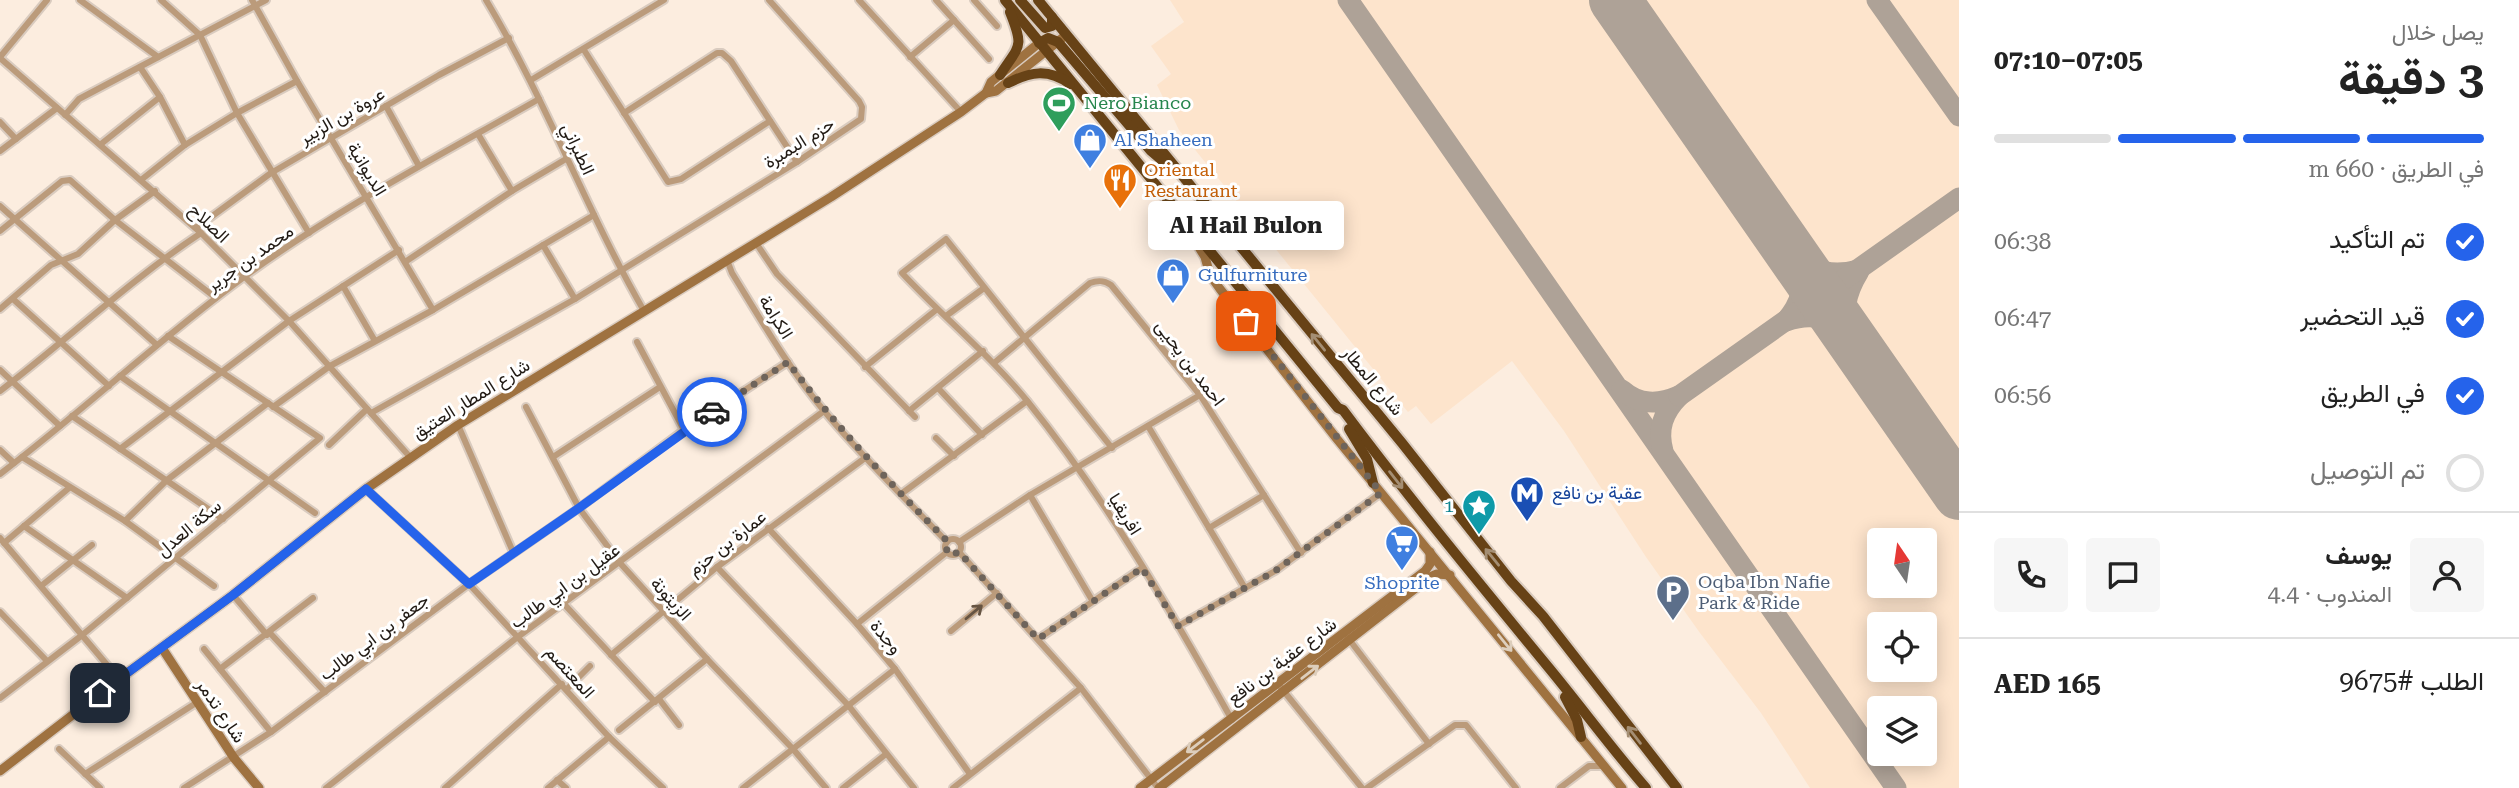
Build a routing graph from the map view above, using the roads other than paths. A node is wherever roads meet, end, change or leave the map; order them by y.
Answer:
1 (47, 0) edge
2 (80, 0) edge
3 (161, 0) edge
4 (266, 0) edge
5 (486, 0) edge
6 (664, 0) edge
7 (769, 0) edge
8 (859, 0) edge
9 (936, 0) edge
10 (974, 0) edge
11 (1005, 0) edge
12 (1020, 0) edge
13 (1038, 0) edge
14 (254, 3) edge
15 (1052, 17) junction
16 (954, 20) junction
17 (997, 26) dead end
18 (200, 35) junction
19 (509, 38) junction
20 (1062, 38) junction
21 (1042, 47) junction
22 (584, 50) junction
23 (158, 57) junction
24 (910, 57) junction
25 (0, 58) edge
26 (989, 59) dead end
27 (8, 64) junction
28 (141, 67) junction
29 (0, 71) edge
30 (1004, 79) junction
31 (531, 80) junction
32 (297, 81) junction
33 (1084, 94) junction
34 (160, 97) junction
35 (539, 99) junction
36 (386, 106) junction
37 (57, 108) junction
38 (961, 112) junction
39 (237, 113) junction
40 (624, 113) junction
41 (65, 115) junction
42 (770, 121) junction
43 (0, 122) edge
44 (478, 134) junction
45 (332, 137) junction
46 (16, 139) junction
47 (101, 144) junction
48 (185, 145) junction
49 (0, 152) edge
50 (566, 159) junction
51 (797, 162) junction
52 (419, 166) junction
53 (271, 173) junction
54 (141, 180) junction
55 (155, 191) junction
56 (512, 191) junction
57 (368, 197) junction
58 (0, 206) edge
59 (594, 215) junction
60 (15, 219) junction
61 (115, 220) junction
62 (1187, 220) junction
63 (0, 231) edge
64 (198, 231) junction
65 (309, 233) junction
66 (756, 243) junction
67 (543, 245) junction
68 (399, 250) junction
69 (163, 258) junction
70 (64, 260) junction
71 (727, 260) junction
72 (405, 262) junction
73 (620, 269) junction
74 (244, 277) junction
75 (343, 286) junction
76 (984, 288) junction
77 (216, 298) junction
78 (13, 299) junction
79 (575, 299) junction
80 (110, 303) junction
81 (0, 309) edge
82 (433, 310) junction
83 (936, 310) junction
84 (644, 311) junction
85 (946, 316) junction
86 (289, 321) junction
87 (169, 336) junction
88 (1025, 338) junction
89 (375, 341) junction
90 (637, 342) dead end
91 (61, 344) junction
92 (157, 345) junction
93 (983, 351) junction
94 (788, 362) junction
95 (994, 363) junction
96 (330, 366) junction
97 (866, 367) junction
98 (0, 370) edge
99 (221, 372) junction
100 (120, 376) junction
101 (12, 381) junction
102 (109, 386) junction
103 (660, 387) junction
104 (938, 387) junction
105 (0, 391) edge
106 (1200, 394) junction
107 (1027, 401) junction
108 (270, 405) junction
109 (526, 407) dead end
110 (1338, 408) junction
111 (168, 411) junction
112 (369, 411) junction
113 (824, 411) junction
114 (909, 411) junction
115 (72, 416) junction
116 (915, 417) dead end
117 (458, 425) junction
118 (60, 426) junction
119 (1148, 426) junction
120 (684, 430) junction
121 (982, 435) junction
122 (936, 438) dead end
123 (214, 443) junction
124 (329, 445) dead end
125 (1112, 448) junction
126 (120, 449) junction
127 (0, 450) edge
128 (954, 456) junction
129 (22, 457) junction
130 (411, 457) junction
131 (552, 457) junction
132 (865, 458) junction
133 (14, 463) junction
134 (1078, 466) junction
135 (0, 474) edge
136 (166, 480) junction
137 (268, 481) junction
138 (1373, 483) junction
139 (69, 488) junction
140 (366, 489) junction
141 (1381, 493) junction
142 (901, 494) junction
143 (1030, 495) junction
144 (1264, 495) junction
145 (579, 508) junction
146 (315, 513) dead end
147 (223, 519) junction
148 (125, 521) junction
149 (24, 526) junction
150 (768, 528) junction
151 (1209, 528) junction
152 (947, 541) junction
153 (4, 542) edge
154 (959, 542) junction
155 (92, 545) dead end
156 (513, 552) junction
157 (947, 552) junction
158 (959, 552) junction
159 (1430, 552) junction
160 (0, 553) edge
161 (1301, 553) junction
162 (175, 558) junction
163 (74, 559) junction
164 (620, 563) junction
165 (717, 567) junction
166 (1142, 568) junction
167 (1450, 575) junction
168 (469, 584) junction
169 (41, 586) junction
170 (214, 586) dead end
171 (1245, 589) junction
172 (996, 593) junction
173 (233, 595) junction
174 (127, 598) junction
175 (313, 598) dead end
176 (1092, 600) junction
177 (564, 604) junction
178 (663, 611) junction
179 (1, 615) edge
180 (857, 624) junction
181 (1178, 626) junction
182 (951, 631) dead end
183 (268, 634) junction
184 (81, 636) junction
185 (519, 636) junction
186 (1347, 638) junction
187 (1038, 639) junction
188 (162, 648) junction
189 (204, 649) dead end
190 (611, 655) junction
191 (707, 659) junction
192 (47, 661) junction
193 (590, 666) dead end
194 (220, 669) junction
195 (895, 669) junction
196 (1551, 670) junction
197 (119, 679) junction
198 (564, 687) junction
199 (1081, 688) junction
200 (1282, 688) junction
201 (325, 692) junction
202 (0, 698) edge
203 (657, 701) junction
204 (196, 703) junction
205 (848, 705) junction
206 (1231, 718) junction
207 (679, 725) dead end
208 (1236, 728) junction
209 (619, 730) dead end
210 (271, 732) junction
211 (609, 737) junction
212 (1581, 737) junction
213 (1429, 744) junction
214 (59, 749) dead end
215 (793, 749) junction
216 (1592, 751) junction
217 (886, 754) junction
218 (234, 758) junction
219 (1589, 766) junction
220 (1605, 766) junction
221 (0, 771) edge
222 (970, 774) junction
223 (85, 775) junction
224 (1152, 779) junction
225 (558, 780) junction
226 (660, 787) edge
227 (748, 787) edge
228 (100, 788) edge
229 (184, 788) edge
230 (259, 788) edge
231 (327, 788) edge
232 (445, 788) edge
233 (548, 788) edge
234 (566, 788) edge
235 (826, 788) edge
236 (843, 788) edge
237 (914, 788) edge
238 (953, 788) edge
239 (1140, 788) edge
240 (1158, 788) edge
241 (1362, 788) edge
242 (1367, 788) edge
243 (1516, 788) edge
244 (1560, 788) edge
245 (1622, 788) edge
246 (1646, 788) edge
247 (1677, 788) edge

1 - 25 street
2 - 23 street
3 - 18 street
4 - 14 street
5 - 19 street, الطبراني
6 - 22 street
7 - 51 street, حزم البمبرة
8 - 24 street
9 - 16 street
10 - 17 street
11 - 21 highway
11 - 30 highway
12 - 15 highway
13 - 15 highway
14 - 18 street
14 - 32 street, الديوانية
15 - 20 highway
16 - 24 street
16 - 26 street
18 - 23 street
18 - 39 street
19 - 31 street, الطبراني
19 - 36 street, عروة بن الزبير
20 - 21 highway
247 -> 20 highway, شارع المطار
21 - 30 street, شارع المطار العتيق
21 - 33 highway
22 - 31 street
22 - 40 street
23 - 28 street
24 - 38 street
25 - 27 street, الصلاح
27 - 29 street
27 - 37 street, الصلاح
28 - 34 street
28 - 41 street
30 - 33 highway
30 - 38 street, شارع المطار العتيق
31 - 35 street, الطبراني
32 - 39 street
32 - 45 street, الديوانية
33 - 62 highway
34 - 47 street
34 - 48 street
35 - 44 street, محمد بن جرير
35 - 50 street, الطبراني
36 - 45 street, عروة بن الزبير
36 - 52 street
37 - 41 street, الصلاح
37 - 46 street
38 - 66 street, شارع المطار العتيق
39 - 48 street
39 - 53 street
40 - 42 street
40 - 42 street
41 - 47 street, الصلاح
42 - 51 street
43 - 46 street
44 - 52 street, محمد بن جرير
44 - 56 street
45 - 53 street, عروة بن الزبير
45 - 57 street, الديوانية
46 - 49 street
47 - 54 street, الصلاح
48 - 54 street
50 - 56 street
50 - 59 street, الطبراني
51 - 73 street, حزم البمبرة
52 - 57 street, محمد بن جرير
53 - 64 street, عروة بن الزبير
53 - 65 street
54 - 55 street, الصلاح
55 - 61 street
55 - 64 street, الصلاح
56 - 72 street
57 - 65 street, محمد بن جرير
57 - 68 street, الديوانية
58 - 60 street
59 - 67 street
59 - 73 street, الطبراني
60 - 61 street
60 - 63 street
60 - 70 street
61 - 69 street
61 - 70 street
62 - 110 highway
62 - 138 street
64 - 69 street, عروة بن الزبير
64 - 74 street, الصلاح
65 - 74 street, محمد بن جرير
66 - 71 street, شارع المطار العتيق
66 - 97 street, الكرامة
67 - 79 street
67 - 82 street
68 - 72 street, الديوانية
68 - 75 street
69 - 77 street
69 - 80 street, عروة بن الزبير
70 - 78 street
70 - 80 street
71 - 84 street, شارع المطار العتيق
71 - 94 street, الكرامة
72 - 82 street, الديوانية
73 - 79 street, حزم البمبرة
73 - 84 street, الطبراني
74 - 77 street, محمد بن جرير
74 - 86 street, الصلاح
75 - 86 street
75 - 89 street
76 - 83 street, افريقيا
76 - 85 street
76 - 88 street
77 - 87 street, محمد بن جرير
78 - 81 street
78 - 91 street
79 - 112 street, حزم البمبرة
80 - 91 street, عروة بن الزبير
80 - 92 street
82 - 89 street
83 - 85 street, افريقيا
83 - 97 street
84 - 117 street, شارع المطار العتيق
85 - 93 street, افريقيا
86 - 96 street, الصلاح
86 - 99 street
87 - 92 street, محمد بن جرير
87 - 99 street
88 - 95 street
88 - 106 street, احمد بن يحيى
88 - 125 street
89 - 96 street
90 - 103 street
91 - 101 street, عروة بن الزبير
91 - 102 street
92 - 100 street, محمد بن جرير
93 - 95 street, افريقيا
93 - 104 street
94 - 113 street, الكرامة
94 - 120 street, جعفر بن ابي طالب
95 - 107 street, افريقيا
96 - 108 street
96 - 112 street, الصلاح
97 - 114 street, الكرامة
98 - 101 street
99 - 108 street
99 - 111 street
100 - 102 street, محمد بن جرير
100 - 111 street
101 - 105 street, عروة بن الزبير
101 - 118 street
102 - 115 street, محمد بن جرير
103 - 120 street
103 - 131 street
104 - 114 street
104 - 121 street
106 - 119 street
106 - 144 street, احمد بن يحيى
107 - 121 street
107 - 134 street, افريقيا
108 - 123 street
108 - 137 street, سكة العدل
109 - 131 street, الزيتونة
110 - 138 highway
110 -> 196 highway
111 - 123 street
111 - 126 street
112 - 124 street
112 - 130 street, الصلاح
113 - 132 street, الكرامة
113 - 164 street, عقيل بن ابي طالب
114 - 116 street, الكرامة
115 - 118 street, محمد بن جرير
115 - 126 street
117 - 130 street, شارع المطار العتيق
117 - 156 street
118 - 129 street, محمد بن جرير
119 - 125 street
119 - 151 street
120 - 145 street, جعفر بن ابي طالب
121 - 128 street
122 - 128 street
123 - 136 street
123 - 137 street
125 - 134 street
126 - 136 street
127 - 133 street
128 - 142 street
129 - 133 street, محمد بن جرير
129 - 139 street
130 - 140 street, شارع المطار العتيق
131 - 145 street, الزيتونة
132 - 142 street, الكرامة
132 - 150 street, عمارة بن حزم
133 - 135 street, محمد بن جرير
134 - 143 street
134 - 166 street, افريقيا
136 - 147 street
136 - 148 street
137 - 146 street
137 - 147 street, سكة العدل
138 - 141 street
139 - 148 street
139 - 149 street
140 - 168 street, المعتصم
140 - 173 street, شارع المطار العتيق
141 - 159 street
141 - 161 street
142 - 152 street, الكرامة
143 - 154 street
143 - 176 street
144 - 151 street
144 - 161 street, احمد بن يحيى
145 - 156 street, جعفر بن ابي طالب
145 - 164 street, الزيتونة
147 - 162 street, سكة العدل
148 - 162 street
149 - 153 street
149 - 163 street
150 - 165 street, عمارة بن حزم
150 - 180 street, وجدة
151 - 171 street
152 - 154 street
152 - 157 street
153 - 160 street
153 - 169 street
154 - 158 street
155 - 163 street
156 - 168 street, جعفر بن ابي طالب
157 - 158 street
157 - 180 street
158 - 172 street
159 - 167 street
159 - 186 street, شارع عقبة بن نافع
161 - 171 street
162 - 170 street
162 - 174 street, سكة العدل
163 - 169 street
163 - 174 street
164 - 177 street, عقيل بن ابي طالب
164 - 178 street, الزيتونة
165 - 178 street, عمارة بن حزم
165 - 205 street
166 - 176 street
166 - 181 street, افريقيا
167 - 186 street, شارع عقبة بن نافع
167 -> 212 street
168 - 185 street, المعتصم
168 - 201 street, جعفر بن ابي طالب
169 - 184 street
171 - 181 street
182 -> 172 street
172 - 187 street
173 - 183 street
173 - 188 street, شارع المطار العتيق
174 - 184 street, سكة العدل
175 - 183 street
176 - 187 street
177 - 185 street, عقيل بن ابي طالب
177 - 190 street
178 - 190 street, عمارة بن حزم
178 - 191 street, الزيتونة
179 - 192 street
180 - 195 street, وجدة
181 - 206 street, افريقيا
183 - 194 street
183 - 201 street
184 - 192 street, سكة العدل
184 - 197 street
185 - 198 street, المعتصم
185 - 231 street, عقيل بن ابي طالب
186 - 200 street, شارع عقبة بن نافع
186 - 213 street
187 - 199 street
188 - 197 street, شارع المطار العتيق
188 - 204 street, شارع تدمر
189 - 194 street
190 - 203 street
191 - 203 street
191 - 215 street, الزيتونة
192 - 202 street, سكة العدل
193 - 198 street
194 - 210 street
195 - 205 street
195 - 222 street, وجدة
196 - 212 highway
196 - 246 highway
197 - 221 street, شارع المطار العتيق
198 - 211 street, المعتصم
198 - 232 street
199 - 222 street
199 - 224 street
200 - 206 street, شارع عقبة بن نافع
200 - 208 street, شارع عقبة بن نافع
200 - 241 street
201 - 210 street, جعفر بن ابي طالب
203 - 207 street
203 - 209 street
204 - 218 street, شارع تدمر
204 - 223 street
205 - 215 street
205 - 217 street
206 - 208 street, افريقيا
206 -> 224 street, شارع عقبة بن نافع
208 - 240 street, شارع عقبة بن نافع
210 - 218 street, جعفر بن ابي طالب
211 - 225 street
211 - 226 street, المعتصم
212 - 216 street
213 - 242 street
213 - 243 street
214 - 223 street
215 - 227 street
215 - 235 street, الزيتونة
216 - 219 street
216 - 220 street
217 - 236 street
217 - 237 street
218 - 229 street, جعفر بن ابي طالب
218 - 230 street, شارع تدمر
219 - 220 street
219 - 244 street
220 - 245 street
222 - 238 street
223 - 228 street
224 - 239 street, شارع عقبة بن نافع
224 - 240 street
225 - 233 street
225 - 234 street

